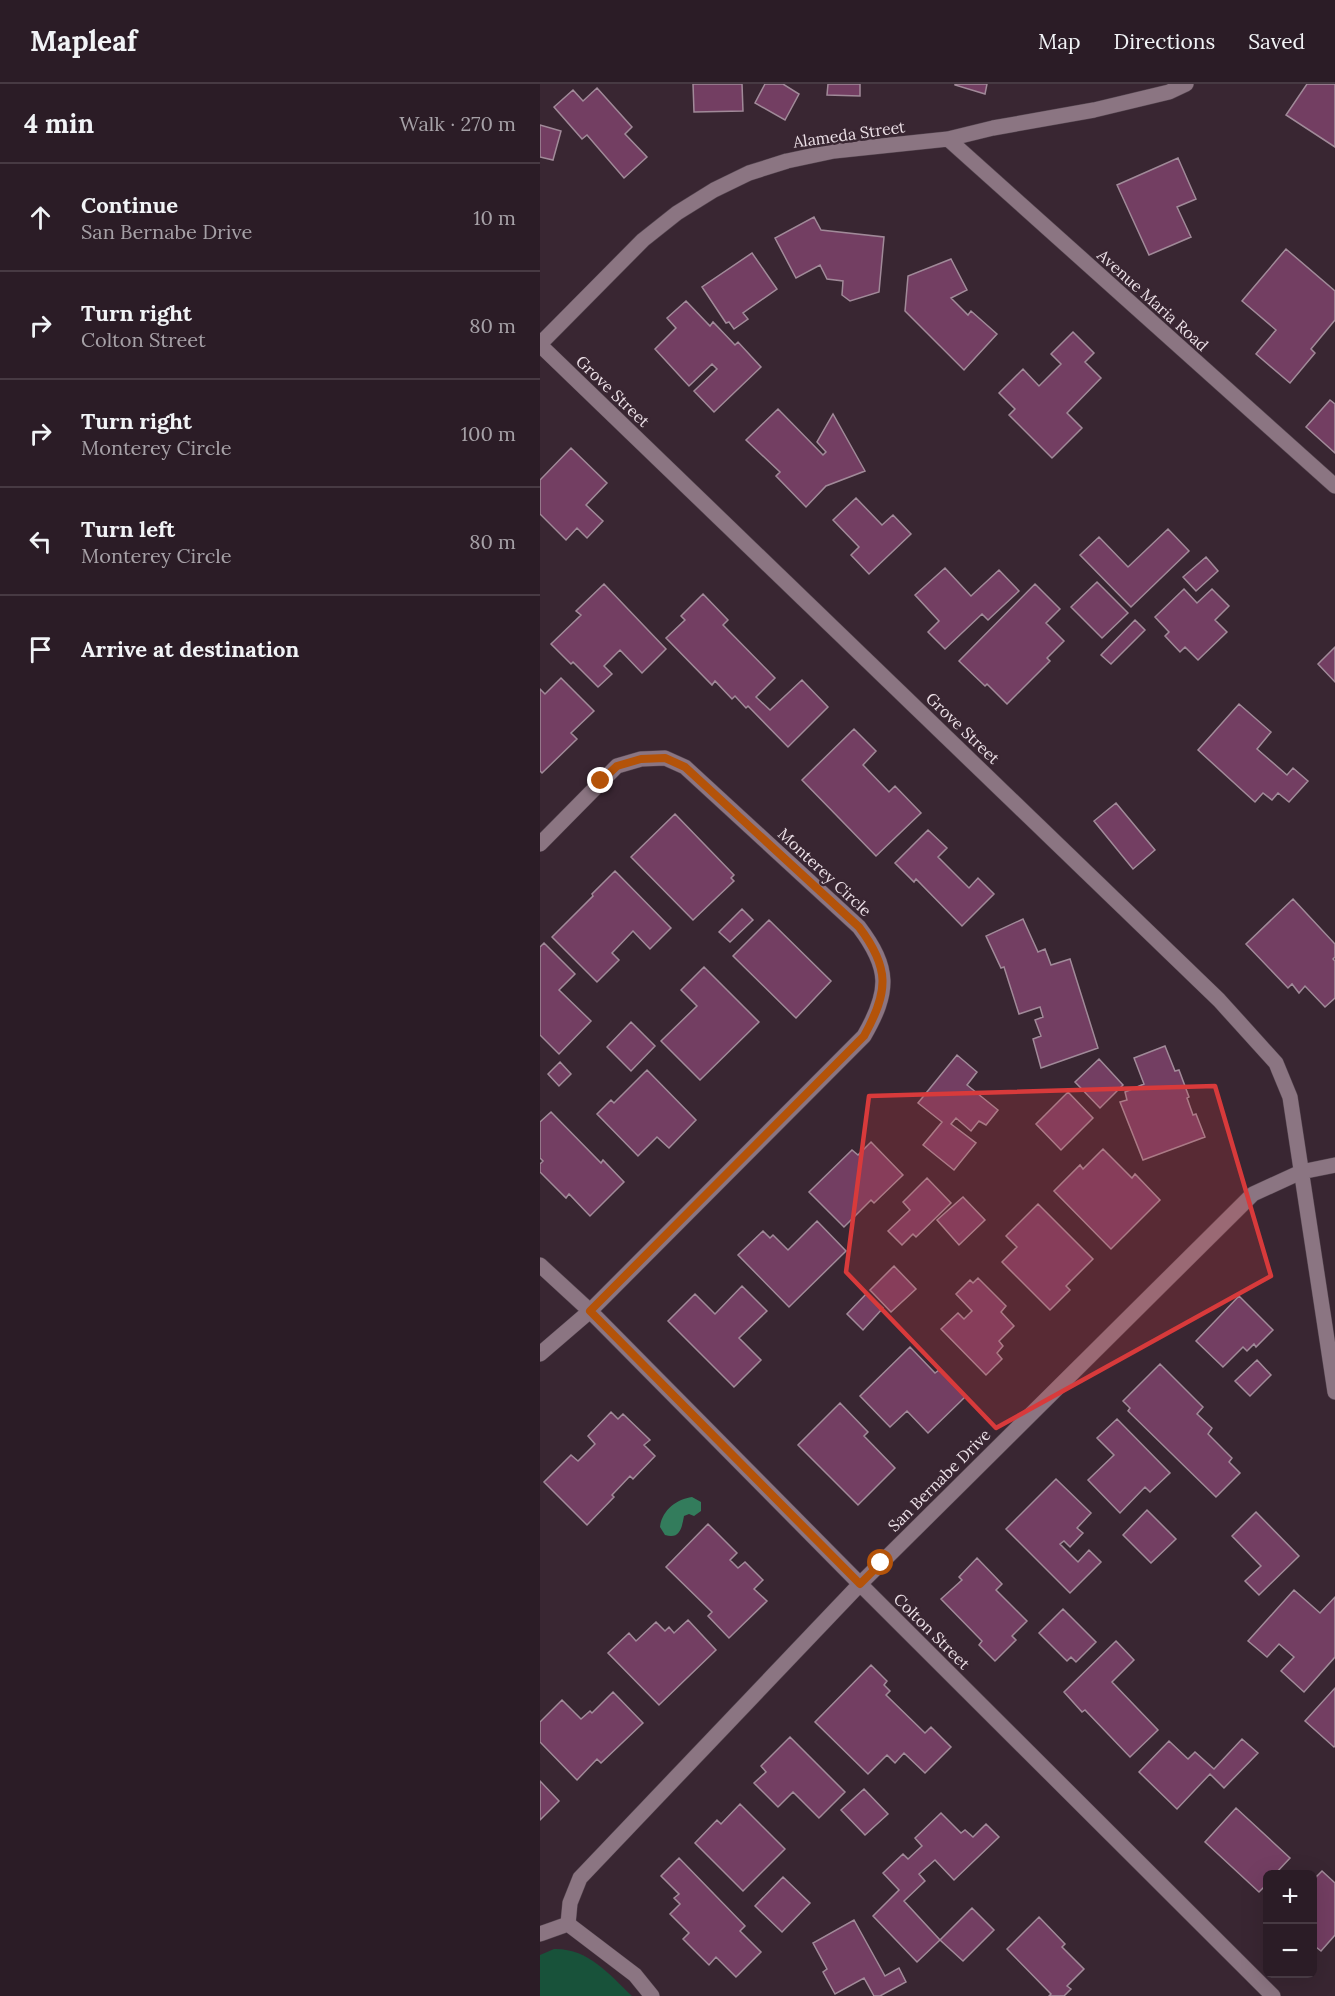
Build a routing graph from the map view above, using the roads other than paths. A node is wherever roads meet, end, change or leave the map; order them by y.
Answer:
1 (1186, 84) edge
2 (948, 139) junction
3 (540, 344) edge
4 (1335, 486) edge
5 (540, 844) edge
6 (1335, 1165) edge
7 (1301, 1172) junction
8 (540, 1265) edge
9 (590, 1311) junction
10 (540, 1354) edge
11 (1335, 1392) edge
12 (860, 1584) junction
13 (568, 1924) junction
14 (540, 1934) edge
15 (652, 1996) edge
16 (1273, 1996) edge

1 - 2 street, Alameda Street
2 - 3 street, Alameda Street
2 - 4 street, Avenue Maria Road
3 - 7 street, Grove Street
5 - 9 street, Monterey Circle
6 - 7 street, San Bernabe Drive
7 - 11 street, Grove Street
7 - 12 street, San Bernabe Drive
8 - 9 street, Colton Street
9 - 10 street, Monterey Circle
9 - 12 street, Colton Street
12 - 13 street, San Bernabe Drive
12 - 16 street, Colton Street
13 - 14 street
13 - 15 street

